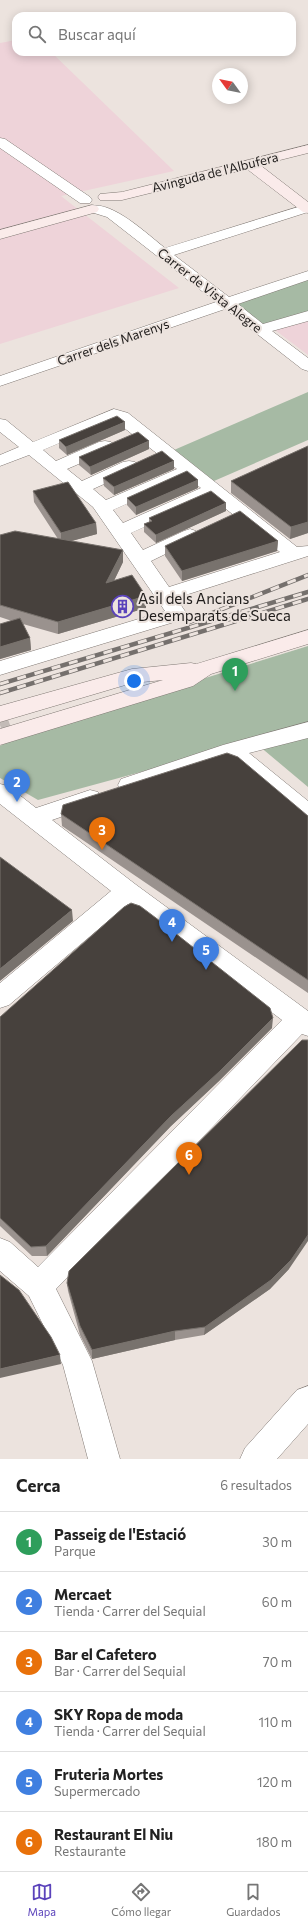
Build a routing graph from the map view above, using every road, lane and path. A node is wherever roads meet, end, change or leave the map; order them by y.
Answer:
1 (0, 142) edge
2 (308, 149) edge
3 (248, 163) junction
4 (101, 203) junction
5 (307, 208) edge
6 (0, 227) edge
7 (0, 235) edge
8 (162, 254) junction
9 (308, 276) edge
10 (227, 303) junction
11 (308, 316) edge
12 (260, 329) junction
13 (308, 366) edge
14 (0, 381) edge
15 (0, 424) edge
16 (129, 436) junction
17 (32, 448) junction
18 (153, 456) junction
19 (0, 460) edge
20 (56, 467) junction
21 (189, 470) junction
22 (81, 488) junction
23 (214, 490) junction
24 (103, 508) junction
25 (205, 528) edge
26 (120, 532) junction
27 (301, 552) edge
28 (140, 559) junction
29 (164, 595) junction
30 (308, 637) edge
31 (0, 668) edge
32 (204, 669) junction
33 (3, 724) edge
34 (308, 730) edge
35 (231, 750) junction
36 (0, 793) edge
37 (308, 813) edge
38 (33, 818) junction
39 (128, 891) junction
40 (0, 998) edge
41 (304, 1022) edge
42 (0, 1252) edge
43 (39, 1286) junction
44 (308, 1401) edge
45 (104, 1459) edge
46 (256, 1459) edge

1 - 4 street, Carrer de Vista Alegre
2 - 3 street, Avinguda de l'Albufera
3 - 4 street, Avinguda de l'Albufera
3 - 5 street
4 - 6 street, Avinguda de l'Albufera
4 - 7 street, Avinguda de l'Albufera
4 - 8 street, Carrer de Vista Alegre
5 - 8 street
8 - 10 street, Carrer de Vista Alegre
9 - 10 street, Carrer dels Marenys
10 - 12 street, Carrer de Vista Alegre
10 - 14 street, Carrer dels Marenys
11 - 12 street
12 - 13 street, Carrer de Vista Alegre
15 - 17 street
16 - 17 street
16 - 18 street
16 - 20 street
17 - 19 street
17 - 20 street
18 - 21 street
18 - 22 street
20 - 22 street
21 - 23 street
21 - 24 street
22 - 24 street
23 - 26 street
23 - 27 street
24 - 26 street
25 - 28 street
26 - 28 street
27 - 29 street
28 - 29 street
29 - 31 street
30 - 32 street
32 - 33 street
32 - 33 street
34 - 35 street
35 - 37 street
35 - 38 street
36 - 38 street
38 - 39 street
39 - 40 street
39 - 41 street
41 - 43 street
42 - 43 street
43 - 45 street
44 - 46 street

